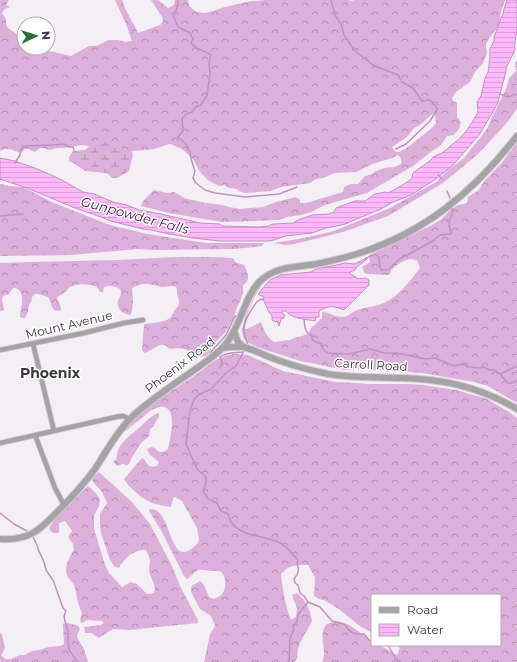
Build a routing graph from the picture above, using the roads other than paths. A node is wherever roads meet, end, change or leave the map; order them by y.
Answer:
1 (517, 136) edge
2 (143, 320) dead end
3 (234, 331) junction
4 (33, 344) junction
5 (244, 347) junction
6 (222, 348) junction
7 (0, 350) edge
8 (517, 409) edge
9 (130, 419) junction
10 (54, 431) junction
11 (35, 435) junction
12 (0, 443) edge
13 (64, 505) junction
14 (0, 539) edge

1 - 3 street, Phoenix Road
2 - 4 street, Mount Avenue
3 - 5 street
3 - 6 street, Phoenix Road
4 - 7 street, Mount Avenue
4 - 10 street
5 - 6 street, Carroll Road
5 - 8 street, Carroll Road
6 - 9 street, Phoenix Road
9 - 10 street
9 - 13 street, Phoenix Road
10 - 11 street
11 - 12 street
11 - 13 street
13 - 14 street, Phoenix Road

